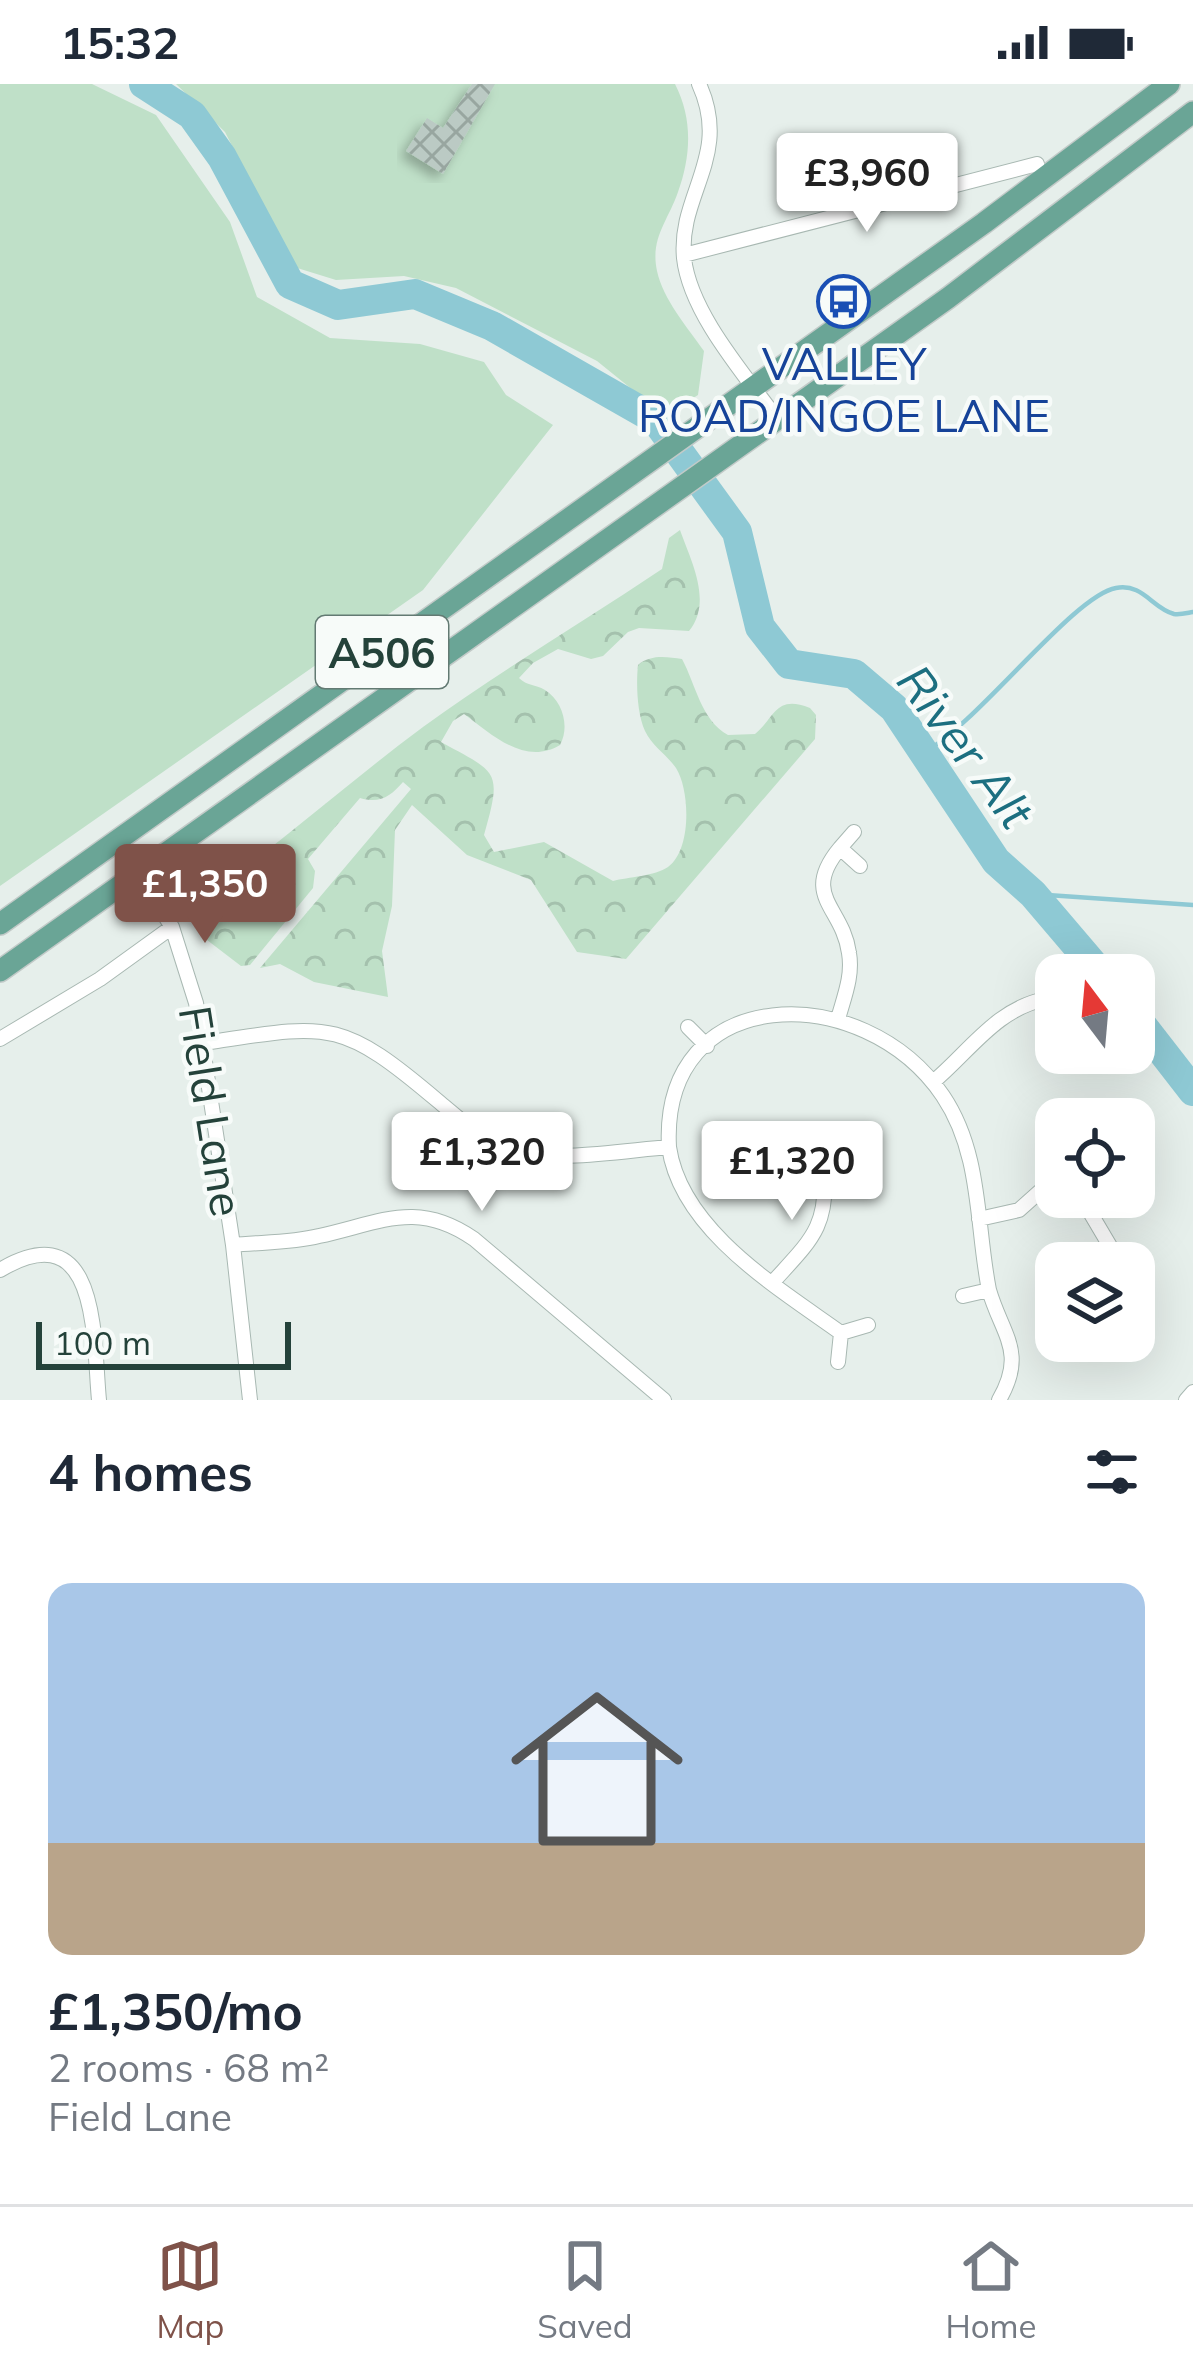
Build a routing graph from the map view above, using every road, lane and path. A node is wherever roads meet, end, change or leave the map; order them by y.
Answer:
1 (699, 84) edge
2 (1168, 84) edge
3 (1193, 112) edge
4 (1037, 164) dead end
5 (684, 255) junction
6 (754, 388) junction
7 (778, 419) junction
8 (854, 832) dead end
9 (117, 842) junction
10 (840, 848) junction
11 (860, 866) dead end
12 (139, 873) junction
13 (0, 924) edge
14 (172, 927) junction
15 (0, 971) edge
16 (1035, 1001) edge
17 (838, 1019) junction
18 (688, 1027) dead end
19 (0, 1039) edge
20 (204, 1042) junction
21 (707, 1046) junction
22 (933, 1082) junction
23 (822, 1146) dead end
24 (669, 1147) junction
25 (824, 1167) junction
26 (798, 1168) dead end
27 (1035, 1196) edge
28 (979, 1219) junction
29 (233, 1244) junction
30 (0, 1270) edge
31 (773, 1282) junction
32 (988, 1291) junction
33 (963, 1295) dead end
34 (868, 1325) dead end
35 (842, 1333) junction
36 (838, 1362) dead end
37 (1193, 1392) edge
38 (99, 1400) edge
39 (250, 1400) edge
40 (664, 1400) edge
41 (999, 1400) edge
42 (1186, 1400) edge

1 - 5 street
2 - 6 main road, A506
3 - 7 main road, A506
4 - 5 street
5 - 6 street
6 - 7 street
6 - 9 main road, A506
7 - 12 main road, A506
8 - 10 street
9 - 12 street, Field Lane
9 - 13 main road, A506
10 - 11 street
10 - 17 street
12 - 14 street, Field Lane
12 - 15 main road, A506
14 - 19 street
14 - 20 street, Field Lane
16 - 22 street
17 - 21 street
17 - 22 street
18 - 21 street
20 - 24 street
20 - 29 street, Field Lane
21 - 24 street
22 - 28 street
23 - 25 street
24 - 31 street
25 - 26 street
25 - 31 street
27 - 28 street
28 - 32 street
29 - 39 street, Field Lane
29 - 40 street
30 - 38 street
31 - 35 street
32 - 33 street
32 - 41 street
34 - 35 street
35 - 36 street
37 - 42 street

